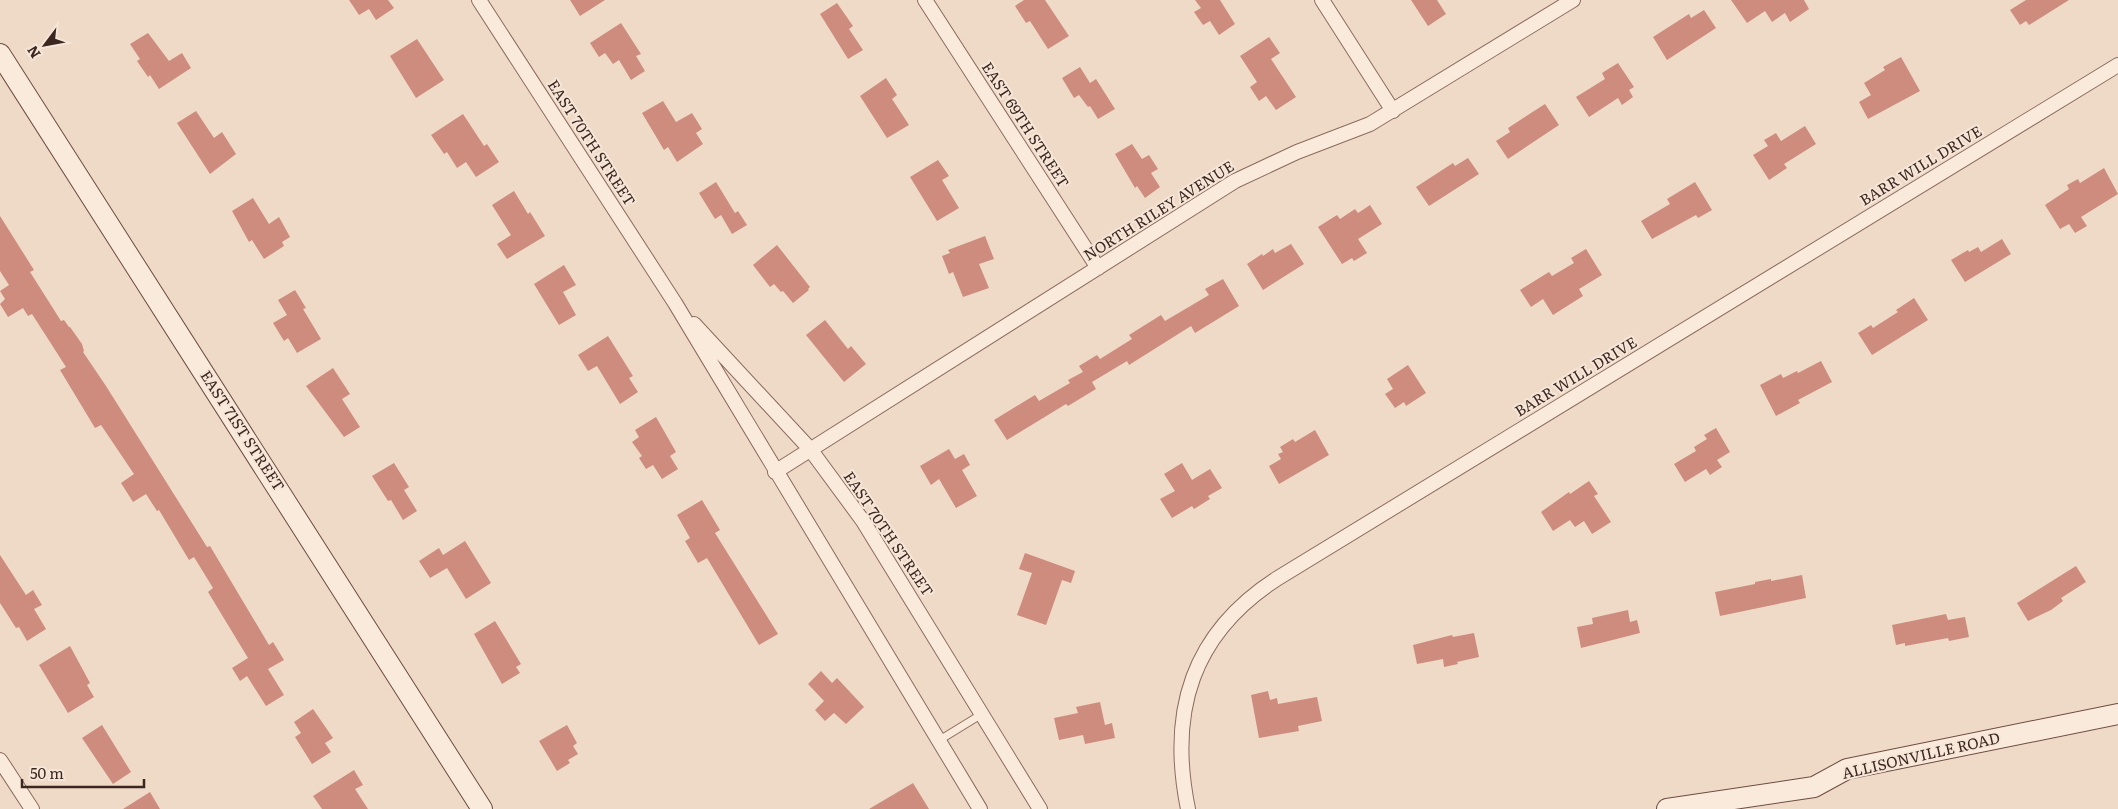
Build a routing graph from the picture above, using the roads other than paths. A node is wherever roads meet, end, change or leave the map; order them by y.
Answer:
1 (479, 0) edge
2 (925, 0) edge
3 (1322, 0) edge
4 (1573, 0) edge
5 (0, 54) edge
6 (2118, 65) edge
7 (1393, 111) junction
8 (1098, 268) junction
9 (675, 303) junction
10 (810, 449) junction
11 (775, 472) junction
12 (982, 714) junction
13 (2118, 714) edge
14 (938, 741) junction
15 (0, 760) edge
16 (32, 809) edge
17 (482, 809) edge
18 (980, 809) edge
19 (1040, 809) edge
20 (1188, 809) edge
21 (1667, 809) edge

1 - 9 street, EAST 70TH STREET
2 - 8 street, EAST 69TH STREET
3 - 7 street
4 - 7 street, NORTH RILEY AVENUE
5 - 17 main road, EAST 71ST STREET
6 - 20 street, BARR WILL DRIVE
7 - 8 street, NORTH RILEY AVENUE
8 - 10 street, NORTH RILEY AVENUE
9 - 10 street, EAST 70TH STREET
9 - 11 street, EAST 70TH STREET
10 - 11 street, NORTH RILEY AVENUE
10 - 12 street, EAST 70TH STREET
11 - 14 street, EAST 70TH STREET
12 - 14 lane
12 - 19 street, EAST 70TH STREET
13 - 21 main road, ALLISONVILLE ROAD
14 - 18 street, EAST 70TH STREET
15 - 16 street

